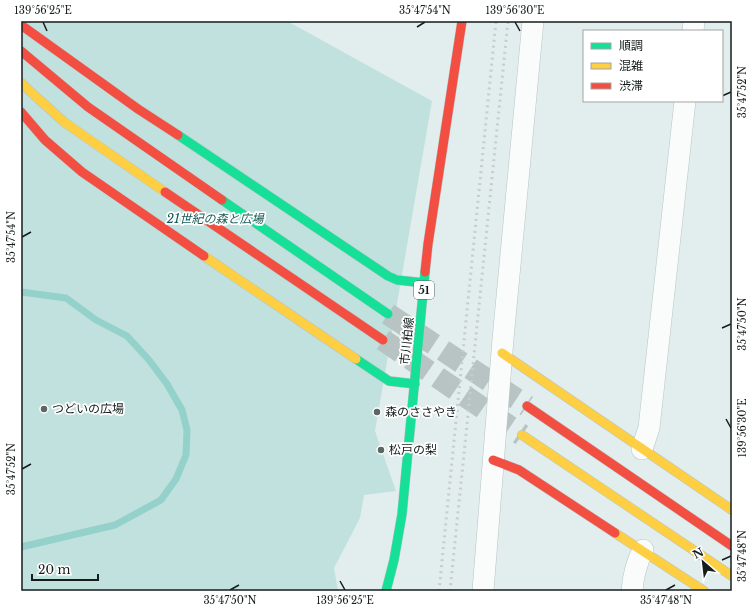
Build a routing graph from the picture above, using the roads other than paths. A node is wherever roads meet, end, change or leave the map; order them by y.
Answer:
1 (462, 21) edge
2 (532, 21) edge
3 (21, 25) edge
4 (21, 51) edge
5 (21, 83) edge
6 (686, 102) edge
7 (21, 112) edge
8 (425, 283) junction
9 (388, 314) tunnel mouth
10 (383, 340) tunnel mouth
11 (502, 353) junction
12 (415, 384) junction
13 (527, 406) tunnel mouth
14 (522, 435) tunnel mouth
15 (642, 449) junction
16 (493, 460) junction
17 (732, 510) edge
18 (732, 546) edge
19 (643, 550) junction
20 (732, 576) edge
21 (386, 591) edge
22 (482, 591) edge
23 (632, 591) edge
24 (704, 591) edge

1 - 8 street, 市川柏線 / 51
2 - 11 street
3 - 8 street
4 - 9 street
5 - 10 street
6 - 15 street
7 - 12 street
8 - 12 street, 市川柏線 / 51
11 - 15 street
11 - 16 street
12 - 21 street, 市川柏線 / 51
13 - 18 street
14 - 20 street
15 - 17 street
16 - 19 street
16 - 22 street
19 - 23 street
19 - 24 street

